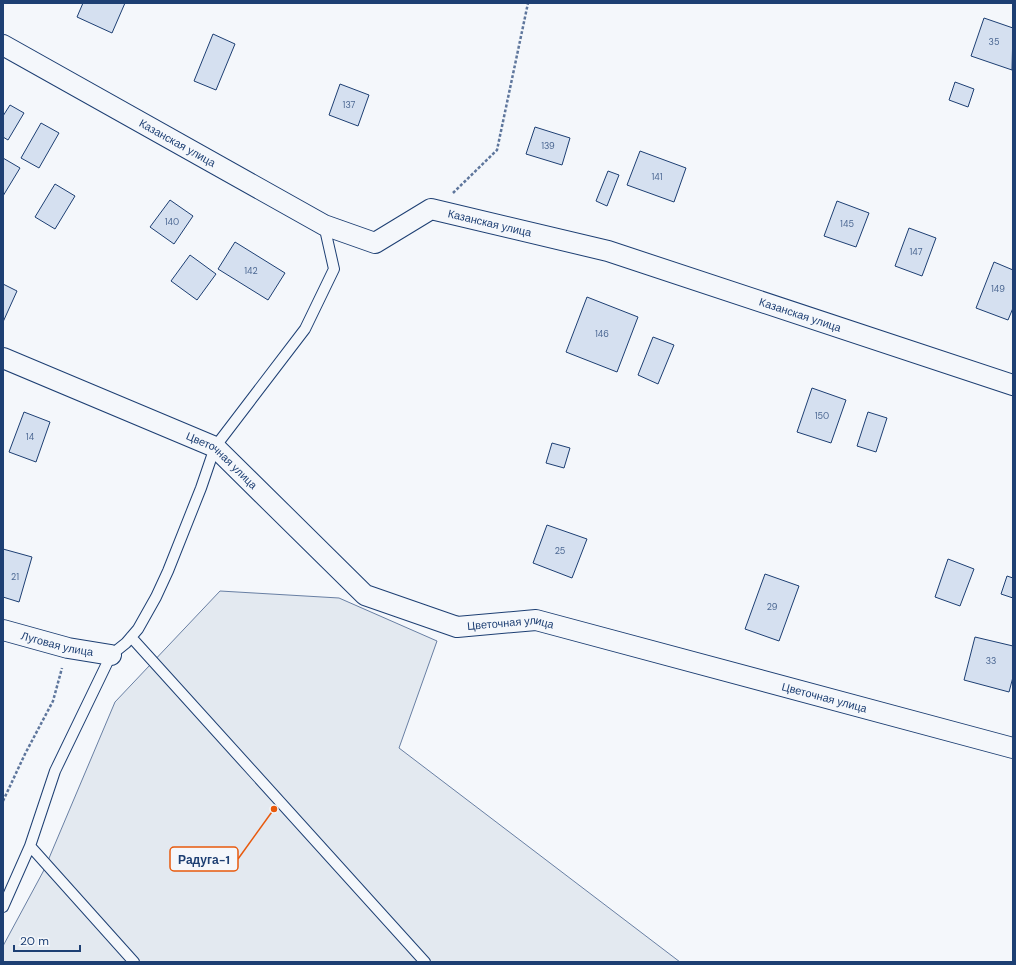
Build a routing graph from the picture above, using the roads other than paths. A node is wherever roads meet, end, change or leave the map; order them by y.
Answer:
1 (3, 45) edge
2 (324, 225) junction
3 (3, 358) edge
4 (1013, 385) edge
5 (214, 447) junction
6 (3, 630) edge
7 (131, 637) junction
8 (111, 655) junction
9 (1013, 748) edge
10 (30, 846) junction
11 (3, 907) edge
12 (134, 962) edge
13 (425, 962) edge

1 - 2 street, Казанская улица
2 - 4 street, Казанская улица
2 - 5 lane
3 - 5 street, Цветочная улица
5 - 7 lane
5 - 9 street, Цветочная улица
6 - 8 street, Луговая улица
7 - 8 lane
7 - 13 lane
8 - 10 lane
10 - 11 lane
10 - 12 lane

